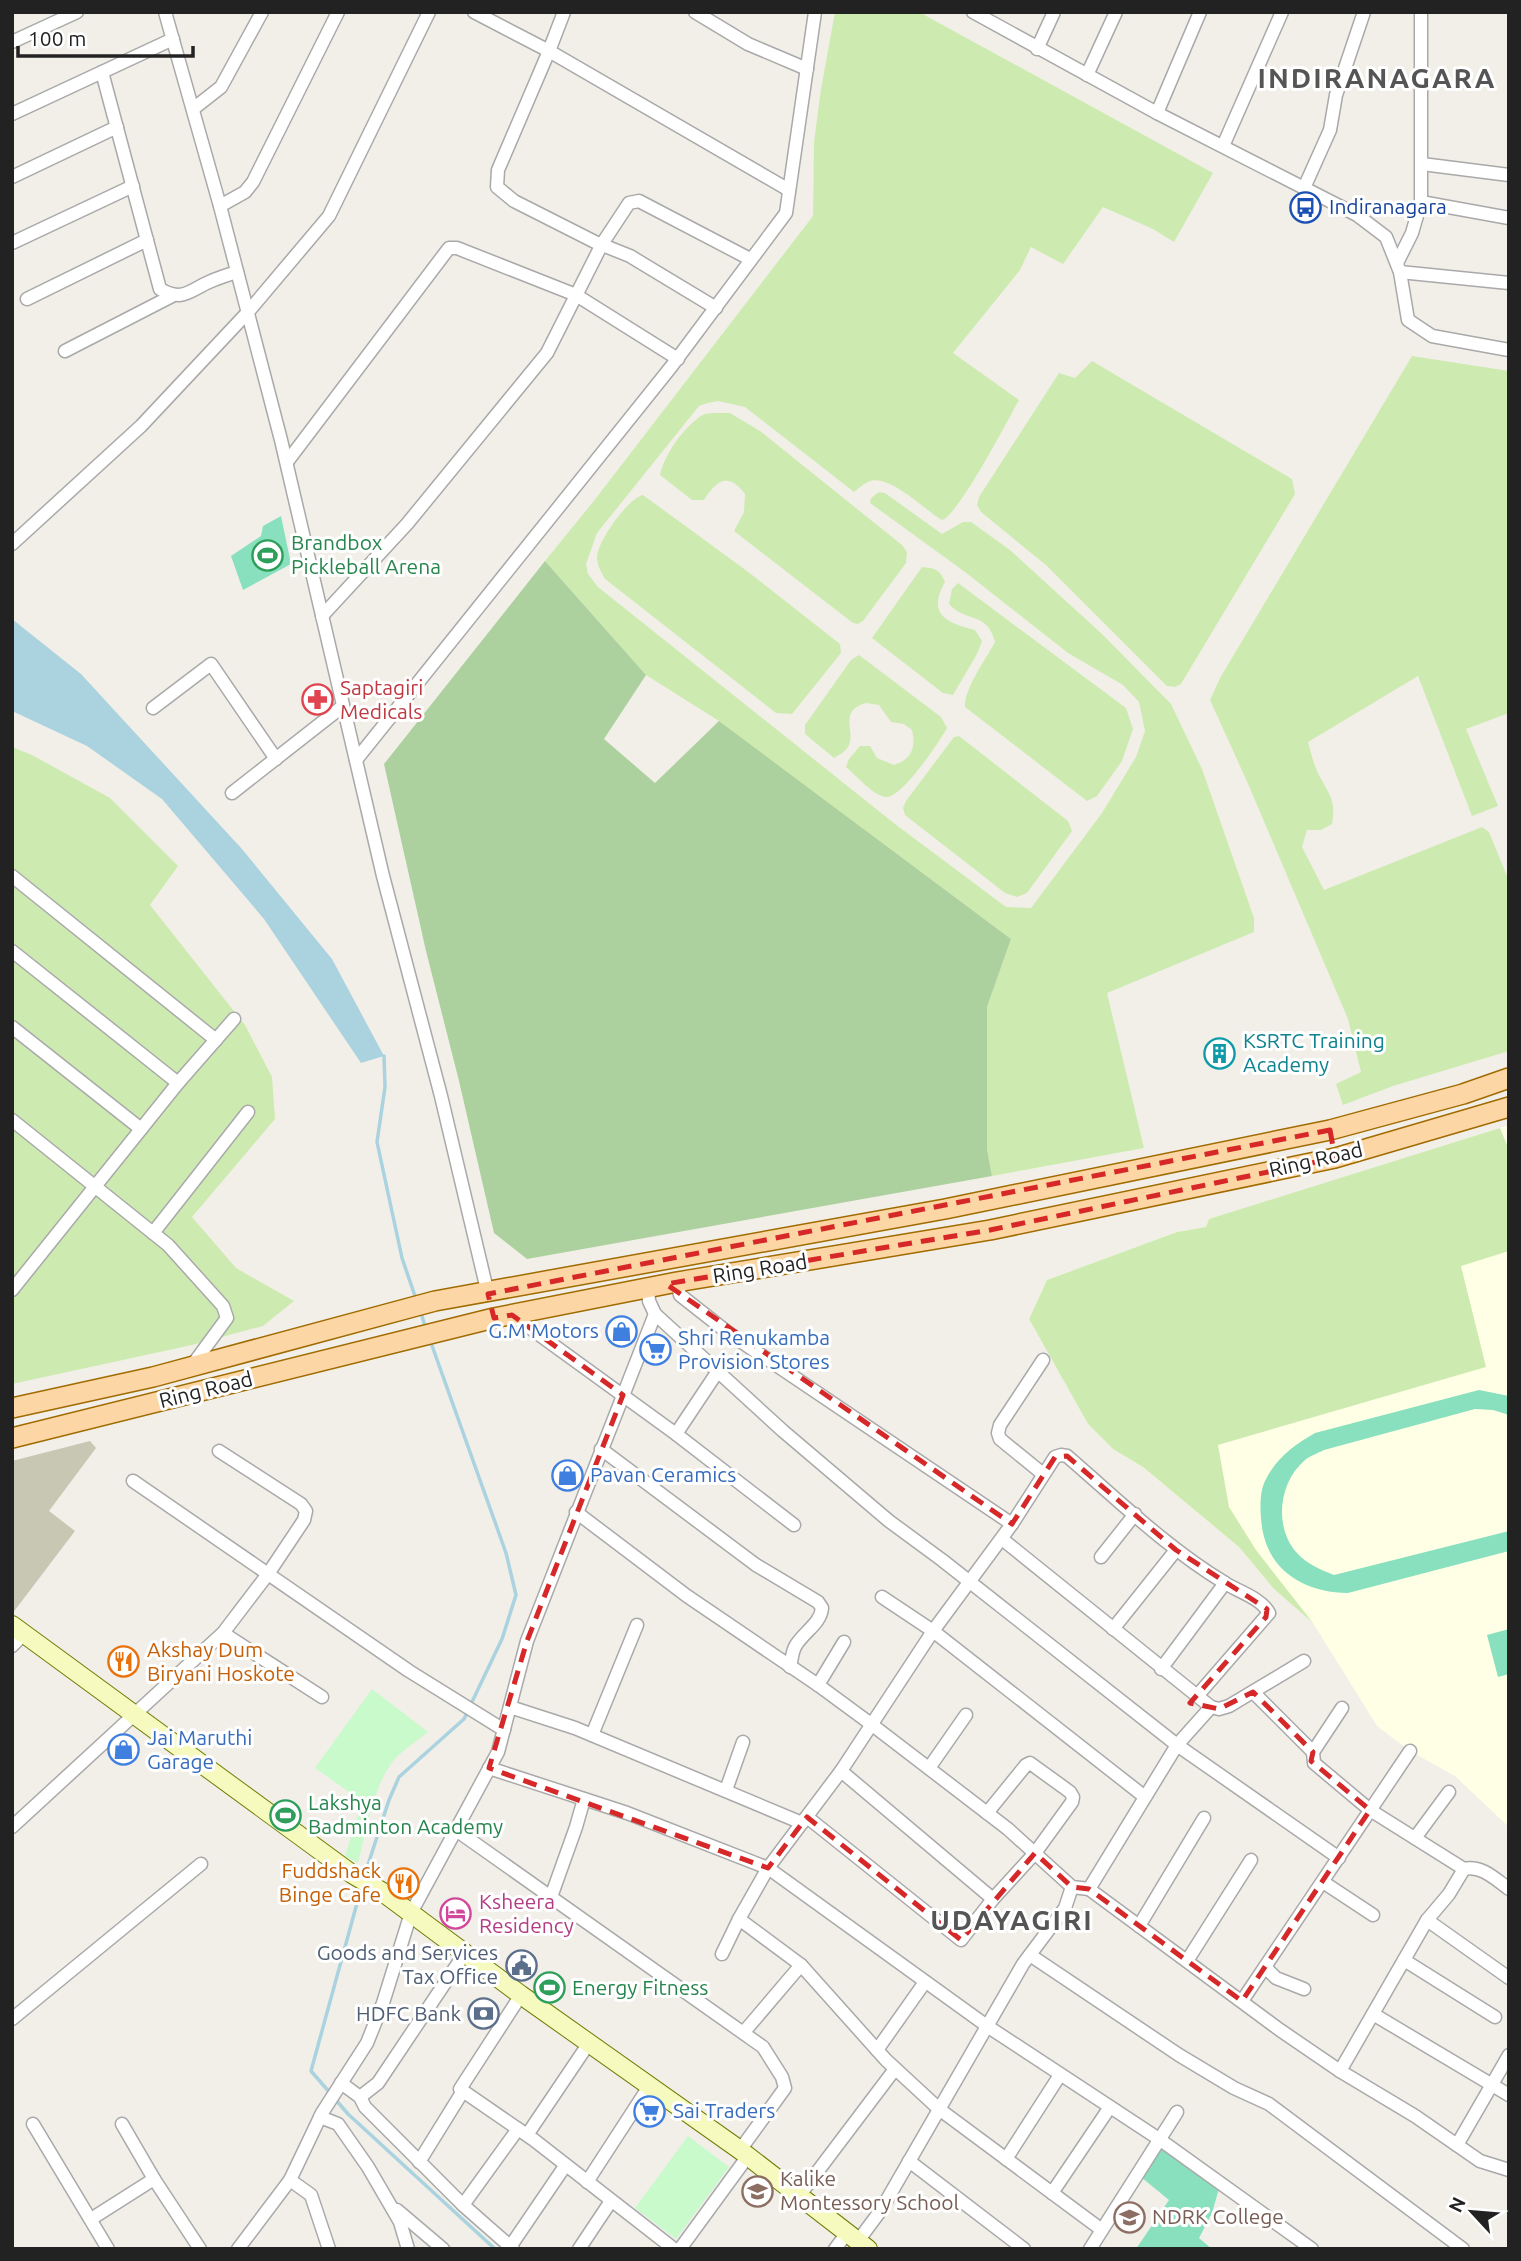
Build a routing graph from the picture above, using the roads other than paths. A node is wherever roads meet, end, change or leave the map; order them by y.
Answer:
1 (165, 12) edge
2 (262, 12) edge
3 (338, 12) edge
4 (429, 12) edge
5 (474, 12) edge
6 (564, 12) edge
7 (695, 12) edge
8 (815, 12) edge
9 (1054, 12) edge
10 (1116, 12) edge
11 (1200, 12) edge
12 (1282, 12) edge
13 (1364, 12) edge
14 (1421, 12) edge
15 (976, 13) edge
16 (71, 14) edge
17 (173, 39) junction
18 (12, 43) edge
19 (1037, 49) junction
20 (549, 51) junction
21 (807, 69) junction
22 (102, 72) junction
23 (1087, 75) junction
24 (192, 109) junction
25 (1157, 113) junction
26 (12, 114) edge
27 (117, 127) junction
28 (1223, 146) junction
29 (1422, 163) junction
30 (1509, 175) edge
31 (12, 177) edge
32 (133, 186) junction
33 (1304, 188) junction
34 (789, 190) junction
35 (1421, 202) junction
36 (220, 206) junction
37 (1509, 218) edge
38 (147, 240) junction
39 (12, 243) edge
40 (602, 244) junction
41 (750, 259) junction
42 (1399, 267) junction
43 (237, 272) junction
44 (1509, 283) edge
45 (576, 295) junction
46 (172, 296) junction
47 (27, 299) dead end
48 (716, 308) junction
49 (248, 312) junction
50 (1509, 349) edge
51 (65, 351) dead end
52 (678, 359) junction
53 (287, 462) junction
54 (12, 544) edge
55 (322, 615) junction
56 (343, 706) junction
57 (153, 708) dead end
58 (276, 759) junction
59 (356, 760) junction
60 (232, 793) dead end
61 (12, 876) edge
62 (12, 951) edge
63 (234, 1019) dead end
64 (12, 1027) edge
65 (216, 1040) junction
66 (1509, 1078) edge
67 (178, 1083) junction
68 (1509, 1107) edge
69 (248, 1112) dead end
70 (12, 1120) edge
71 (141, 1129) junction
72 (1330, 1130) junction
73 (1335, 1158) junction
74 (95, 1186) junction
75 (153, 1233) junction
76 (677, 1282) junction
77 (648, 1288) junction
78 (12, 1290) edge
79 (488, 1294) junction
80 (655, 1314) junction
81 (503, 1317) junction
82 (1043, 1360) dead end
83 (191, 1367) junction
84 (718, 1371) junction
85 (622, 1395) junction
86 (12, 1408) edge
87 (676, 1434) junction
88 (12, 1438) edge
89 (601, 1450) junction
90 (219, 1451) dead end
91 (1043, 1474) junction
92 (133, 1481) dead end
93 (576, 1512) junction
94 (1135, 1514) junction
95 (1012, 1524) junction
96 (794, 1525) dead end
97 (1002, 1539) junction
98 (1176, 1550) junction
99 (1101, 1557) dead end
100 (268, 1574) junction
101 (970, 1582) junction
102 (1225, 1583) junction
103 (883, 1597) dead end
104 (637, 1625) dead end
105 (1113, 1629) junction
106 (933, 1631) junction
107 (223, 1633) junction
108 (16, 1635) edge
109 (844, 1642) dead end
110 (1304, 1661) dead end
111 (790, 1667) junction
112 (1161, 1669) junction
113 (818, 1685) junction
114 (1254, 1692) junction
115 (1197, 1696) junction
116 (322, 1697) dead end
117 (510, 1707) junction
118 (1211, 1707) junction
119 (1342, 1709) dead end
120 (133, 1715) junction
121 (966, 1716) dead end
122 (871, 1724) junction
123 (504, 1730) junction
124 (592, 1735) junction
125 (743, 1741) dead end
126 (1177, 1745) junction
127 (1410, 1751) dead end
128 (1313, 1752) junction
129 (489, 1768) junction
130 (929, 1768) junction
131 (841, 1771) junction
132 (726, 1790) junction
133 (1449, 1792) dead end
134 (1146, 1797) junction
135 (584, 1799) junction
136 (1370, 1810) junction
137 (987, 1813) junction
138 (1204, 1818) dead end
139 (805, 1820) junction
140 (12, 1827) edge
141 (456, 1830) junction
142 (1415, 1838) junction
143 (1035, 1853) junction
144 (1339, 1858) junction
145 (1251, 1860) dead end
146 (201, 1864) dead end
147 (768, 1868) junction
148 (1464, 1869) junction
149 (1323, 1882) junction
150 (1072, 1887) junction
151 (1089, 1889) junction
152 (1509, 1889) edge
153 (551, 1897) junction
154 (993, 1899) junction
155 (411, 1913) junction
156 (1373, 1915) dead end
157 (739, 1919) junction
158 (1427, 1920) junction
159 (1139, 1926) junction
160 (465, 1953) junction
161 (722, 1954) dead end
162 (1030, 1955) junction
163 (1404, 1960) junction
164 (1187, 1961) junction
165 (801, 1965) junction
166 (1265, 1967) junction
167 (1509, 1978) edge
168 (925, 1982) junction
169 (1304, 1989) dead end
170 (521, 1995) junction
171 (1242, 2001) junction
172 (1373, 2014) junction
173 (1495, 2017) dead end
174 (12, 2019) edge
175 (987, 2026) junction
176 (744, 2032) junction
177 (589, 2043) junction
178 (877, 2050) junction
179 (1509, 2055) edge
180 (895, 2069) junction
181 (1340, 2071) junction
182 (1060, 2076) junction
183 (340, 2085) junction
184 (650, 2085) junction
185 (1491, 2085) junction
186 (463, 2091) junction
187 (1509, 2095) edge
188 (360, 2097) junction
189 (1110, 2107) junction
190 (939, 2109) junction
191 (1177, 2112) dead end
192 (321, 2115) junction
193 (33, 2124) dead end
194 (122, 2124) dead end
195 (522, 2132) junction
196 (1159, 2139) junction
197 (1457, 2145) junction
198 (744, 2153) junction
199 (1006, 2159) junction
200 (909, 2161) junction
201 (419, 2162) junction
202 (565, 2166) junction
203 (1509, 2170) edge
204 (154, 2179) junction
205 (290, 2180) junction
206 (587, 2182) junction
207 (1052, 2193) junction
208 (799, 2196) junction
209 (611, 2201) junction
210 (463, 2205) junction
211 (391, 2206) junction
212 (91, 2219) junction
213 (1102, 2230) junction
214 (858, 2241) edge
215 (665, 2246) edge
216 (511, 2248) edge
217 (108, 2249) edge
218 (200, 2249) edge
219 (238, 2249) edge
220 (329, 2249) edge
221 (408, 2249) edge
222 (443, 2249) edge
223 (579, 2249) edge
224 (680, 2249) edge
225 (835, 2249) edge
226 (1024, 2249) edge
227 (1090, 2249) edge
228 (1312, 2249) edge
229 (1463, 2249) edge

1 - 17 street
2 - 24 street
3 - 36 street
4 - 49 street
5 - 20 street
6 - 20 street
7 - 21 street
8 - 21 street
9 - 19 street
10 - 23 street
11 - 25 street
12 - 28 street
13 - 33 street
14 - 29 street
15 - 19 street
16 - 18 street
17 - 22 street
17 - 24 street
19 - 23 street
20 - 34 street
20 - 40 street
21 - 34 street
22 - 26 street
22 - 27 street
23 - 25 street
24 - 36 street
25 - 28 street
27 - 31 street
27 - 32 street
28 - 33 street
29 - 30 street
29 - 35 street
32 - 38 street
32 - 39 street
33 - 42 street
34 - 41 street
35 - 37 street
35 - 42 street
36 - 43 street
38 - 46 street
38 - 47 street
40 - 41 street
40 - 45 street
40 - 48 street
41 - 48 street
42 - 44 street
42 - 50 street
43 - 46 street
43 - 49 street
45 - 52 street
45 - 53 street
45 - 55 street
46 - 51 street
48 - 52 street
49 - 53 street
49 - 54 street
52 - 59 street
53 - 55 street
55 - 56 street
56 - 58 street
56 - 59 street
57 - 58 street
58 - 60 street
59 - 79 street
61 - 65 street
62 - 67 street
63 - 65 street
64 - 71 street
65 - 67 street
66 - 72 main road, Ring Road
67 - 71 street
68 - 73 main road, Ring Road
69 - 75 street
70 - 74 street
71 - 74 street
72 - 73 main road
72 - 79 main road, Ring Road
73 - 76 main road, Ring Road
74 - 75 street
74 - 78 street
75 - 83 street
76 - 77 main road, Ring Road
76 - 95 street
77 - 80 street
77 - 81 main road, Ring Road
79 - 81 main road
79 - 83 main road, Ring Road
80 - 84 street
80 - 85 street
81 - 85 street
81 - 88 main road, Ring Road
82 - 91 street
83 - 86 main road, Ring Road
84 - 87 street
84 - 101 street
85 - 87 street
85 - 89 street
87 - 96 street
89 - 93 street
89 - 111 street
90 - 100 street
91 - 94 street
91 - 95 street
92 - 100 street
93 - 111 street
93 - 117 street
94 - 98 street
94 - 99 street
95 - 97 street
97 - 101 street
97 - 105 street
98 - 102 street
98 - 105 street
100 - 107 street
100 - 123 street
101 - 106 street
101 - 126 street
102 - 112 street
102 - 115 street
103 - 106 street
104 - 124 street
105 - 112 street
106 - 122 street
106 - 134 street
107 - 116 street
107 - 120 street
108 - 120 street
109 - 113 street
110 - 114 street
111 - 113 street
112 - 115 street
113 - 122 street
114 - 118 street
114 - 128 street
115 - 118 street
117 - 123 street
117 - 124 street
118 - 126 street
119 - 128 street
120 - 140 street
120 - 155 street
121 - 130 street
122 - 130 street
122 - 131 street
123 - 129 street
124 - 132 street
125 - 132 street
126 - 134 street
126 - 144 street
127 - 136 street
128 - 136 street
129 - 135 street
129 - 141 street
130 - 137 street
131 - 139 street
131 - 154 street
132 - 139 street
133 - 142 street
134 - 151 street
135 - 147 street
135 - 153 street
136 - 142 street
136 - 144 street
137 - 143 street
137 - 143 street
138 - 159 street
139 - 147 street
139 - 154 street
141 - 153 street
141 - 155 street
142 - 148 street
143 - 150 street
143 - 154 street
144 - 149 street
145 - 164 street
146 - 174 street
147 - 157 street
147 - 168 street
148 - 152 street
148 - 158 street
149 - 156 street
149 - 166 street
150 - 151 street
150 - 162 street
151 - 159 street
153 - 176 street
155 - 160 street
155 - 183 street
157 - 161 street
157 - 165 street
158 - 163 street
158 - 167 street
159 - 164 street
160 - 170 street
160 - 188 street
162 - 175 street
162 - 229 street
163 - 172 street
163 - 173 street
164 - 171 street
165 - 176 street
165 - 178 street
166 - 169 street
166 - 171 street
168 - 175 street
168 - 178 street
170 - 177 street
170 - 186 street
171 - 181 street
172 - 181 street
172 - 185 street
175 - 182 street
175 - 190 street
176 - 198 street
177 - 184 street
177 - 195 street
178 - 180 street
179 - 185 street
180 - 190 street
180 - 208 street
181 - 197 street
182 - 189 street
182 - 199 street
183 - 188 street
183 - 192 street
184 - 198 street
184 - 206 street
185 - 187 street
185 - 197 street
186 - 195 street
186 - 201 street
188 - 201 street
189 - 196 street
189 - 207 street
190 - 199 street
190 - 200 street
191 - 196 street
192 - 205 street
192 - 211 street
193 - 212 street
194 - 204 street
195 - 202 street
195 - 210 street
196 - 213 street
196 - 228 street
197 - 203 street
198 - 208 street
198 - 224 street
199 - 207 street
200 - 214 street
200 - 226 street
201 - 210 street
202 - 206 street
202 - 216 street
204 - 212 street
204 - 218 street
205 - 219 street
205 - 220 street
206 - 209 street
207 - 213 street
208 - 214 street
209 - 215 street
209 - 223 street
210 - 216 street
211 - 221 street
211 - 222 street
212 - 217 street
213 - 227 street
214 - 225 street

